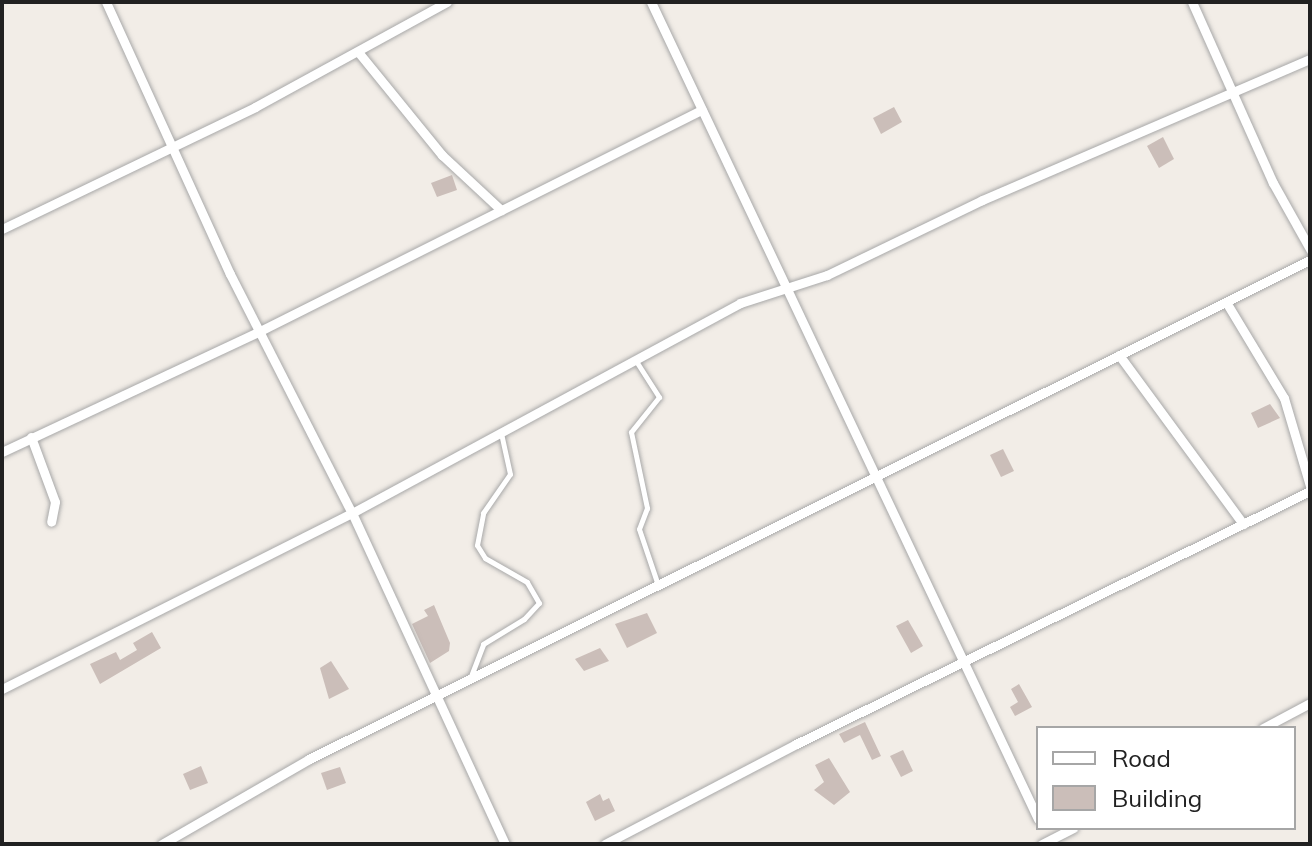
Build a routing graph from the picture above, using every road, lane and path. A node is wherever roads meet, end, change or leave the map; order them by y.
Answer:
1 (106, 2) edge
2 (447, 2) edge
3 (651, 2) edge
4 (1192, 2) edge
5 (359, 53) junction
6 (1310, 59) edge
7 (1235, 92) junction
8 (702, 110) junction
9 (174, 145) junction
10 (501, 210) junction
11 (2, 229) edge
12 (1310, 249) edge
13 (1310, 260) edge
14 (782, 286) junction
15 (1226, 302) junction
16 (260, 331) junction
17 (1119, 355) junction
18 (635, 359) junction
19 (501, 432) junction
20 (31, 437) junction
21 (2, 452) edge
22 (878, 478) junction
23 (1310, 488) edge
24 (352, 513) junction
25 (51, 522) dead end
26 (1243, 524) junction
27 (658, 586) junction
28 (965, 663) junction
29 (469, 682) junction
30 (2, 689) edge
31 (439, 697) junction
32 (1310, 703) edge
33 (1267, 726) edge
34 (1036, 815) edge
35 (1070, 830) edge
36 (1047, 843) edge
37 (162, 844) edge
38 (505, 844) edge
39 (605, 844) edge

1 - 9 street
2 - 5 street
3 - 8 street
4 - 7 street
5 - 9 street
5 - 10 street
6 - 7 street
7 - 12 street
7 - 14 street
8 - 10 street
8 - 14 street
9 - 11 street
9 - 16 street
10 - 16 street
13 - 15 street
14 - 18 street
14 - 22 street
15 - 17 street
15 - 23 street
16 - 20 street
16 - 24 street
17 - 22 street
17 - 26 street
18 - 19 street
18 - 27 lane
19 - 24 street
19 - 29 lane
20 - 21 street
20 - 25 street
22 - 27 street
22 - 28 street
23 - 26 street
24 - 30 street
24 - 31 street
26 - 28 street
27 - 29 street
28 - 34 street
28 - 39 street
29 - 31 street
31 - 37 street
31 - 38 street
32 - 33 street
35 - 36 street

